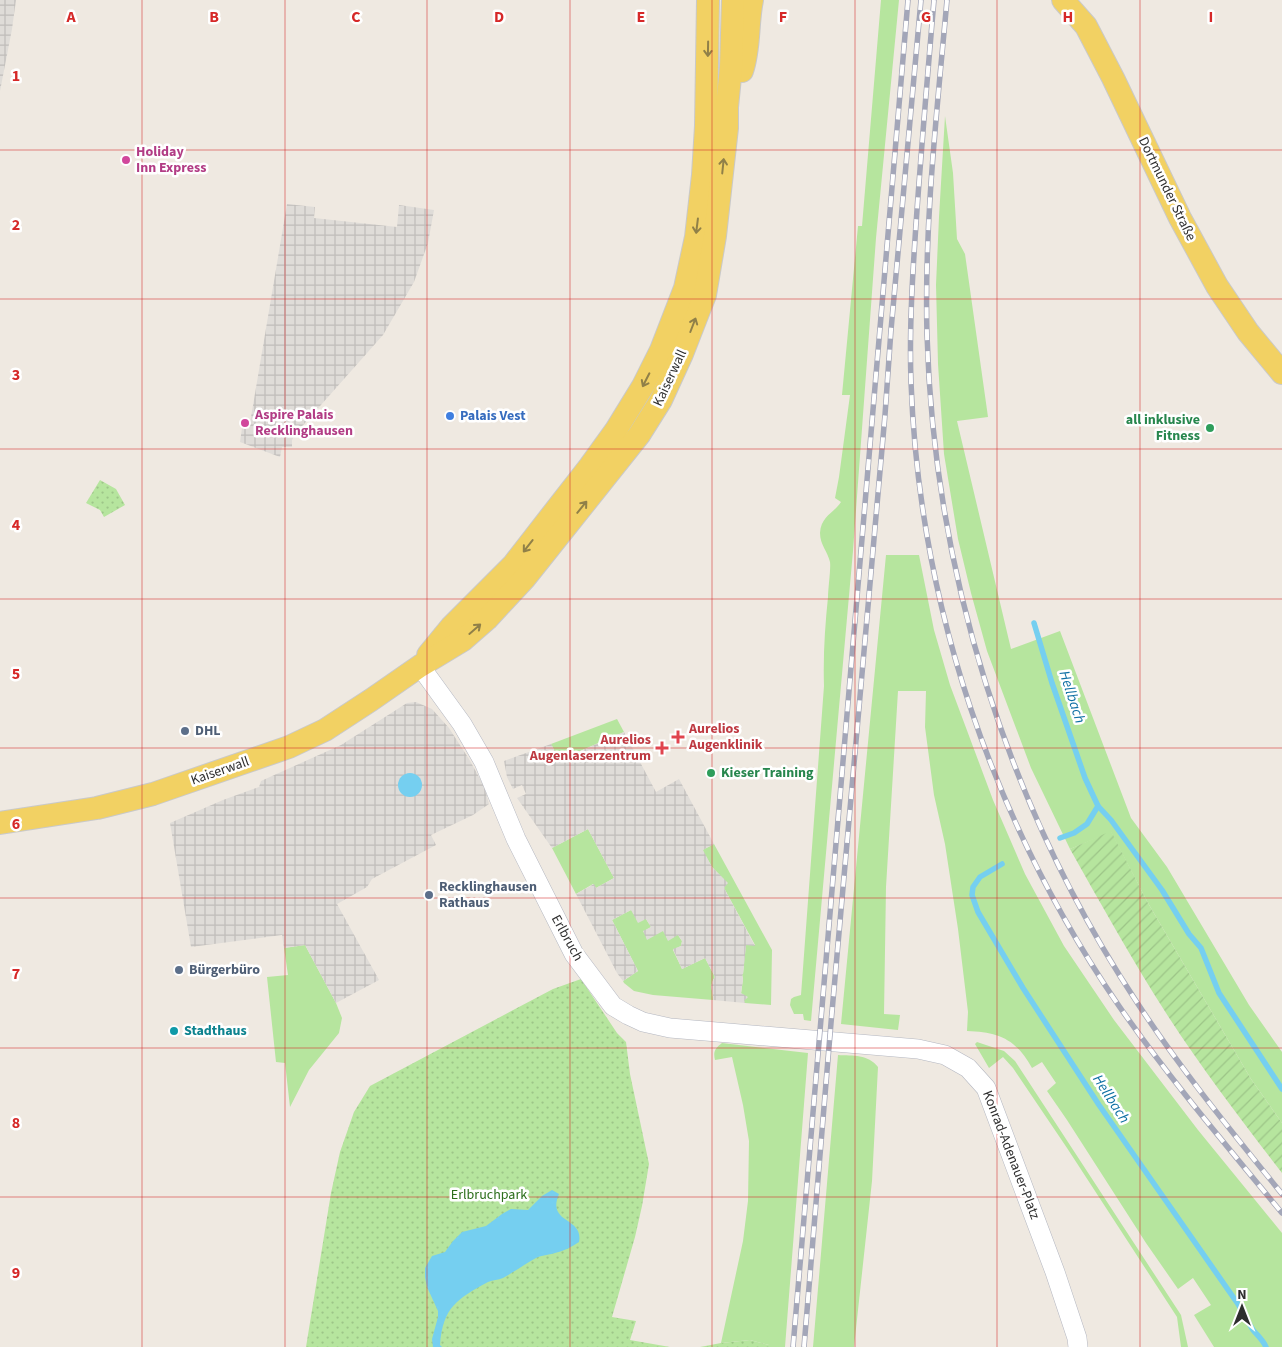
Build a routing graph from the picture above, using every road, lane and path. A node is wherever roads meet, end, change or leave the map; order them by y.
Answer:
1 (708, 0) edge
2 (733, 0) edge
3 (752, 0) edge
4 (1063, 0) edge
5 (728, 107) junction
6 (1282, 372) edge
7 (420, 666) junction
8 (0, 823) edge
9 (778, 1036) joint
10 (1078, 1347) edge

1 -> 7 main road, Kaiserwall
2 - 5 main road, Kaiserwall
3 - 5 main road
4 - 6 main road, Dortmunder Straße
7 -> 5 main road, Kaiserwall
7 - 8 main road, Kaiserwall
7 - 9 street, Erlbruch
9 - 10 street, Konrad-Adenauer-Platz

